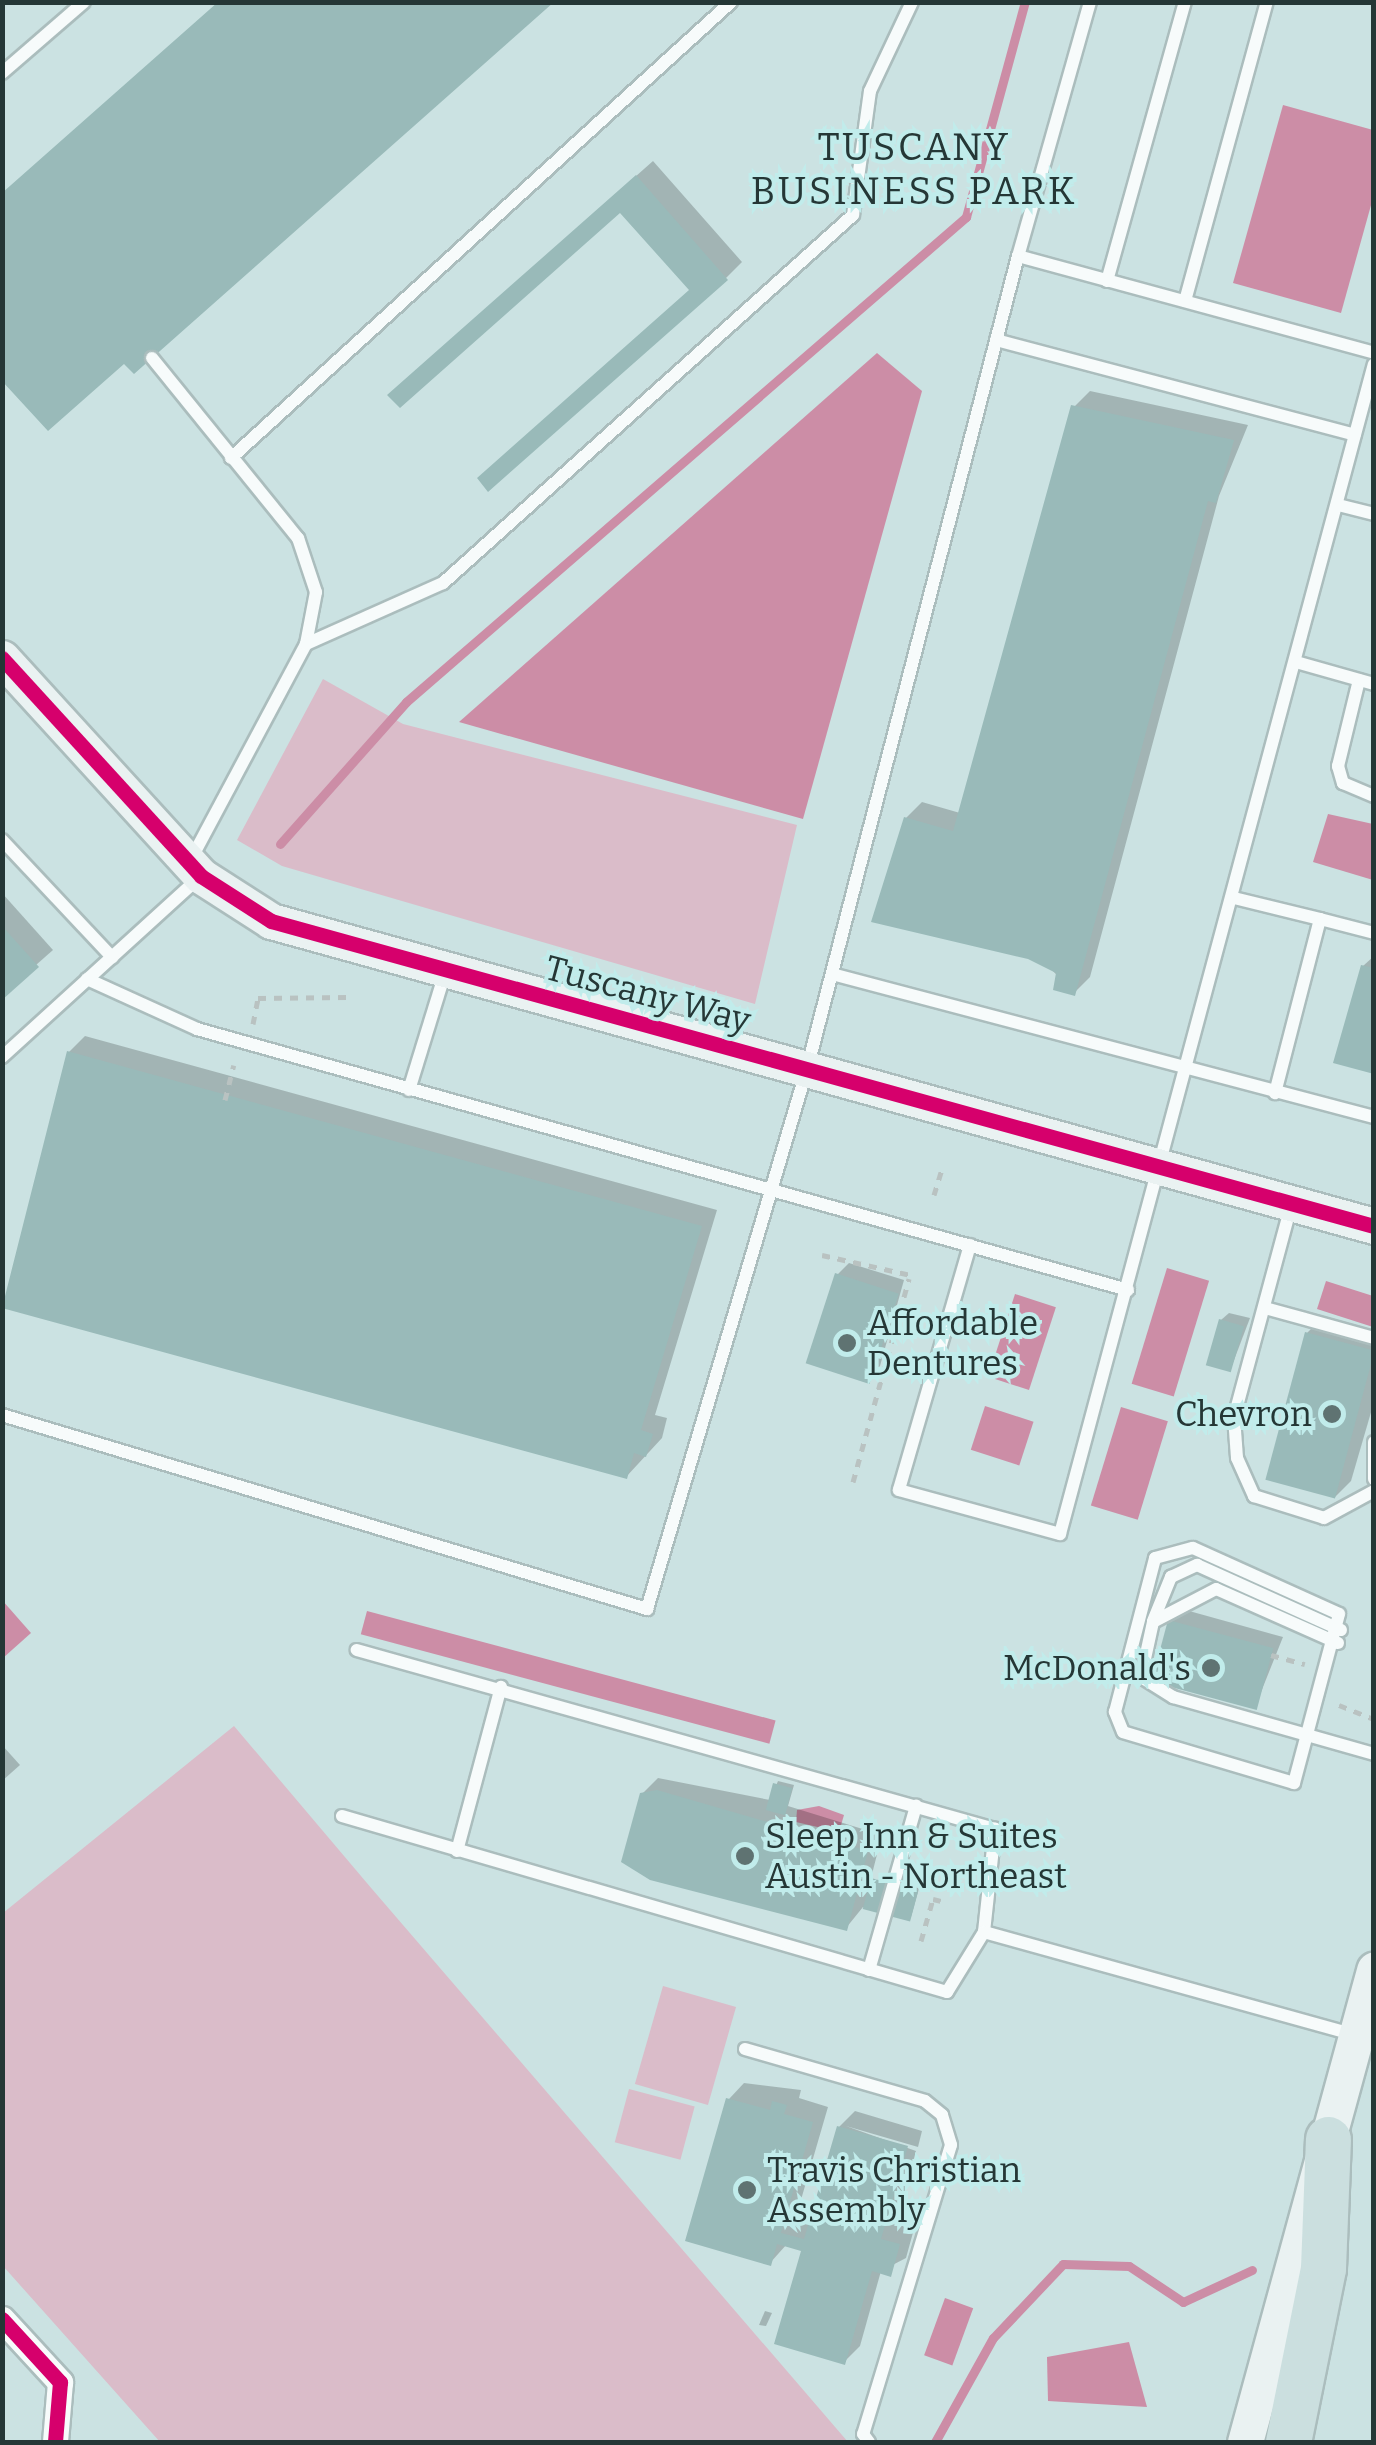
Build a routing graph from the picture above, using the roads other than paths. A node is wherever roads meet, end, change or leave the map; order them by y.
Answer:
1 (84, 2) edge
2 (731, 2) edge
3 (912, 2) edge
4 (1090, 2) edge
5 (1185, 2) edge
6 (1267, 2) edge
7 (2, 73) edge
8 (1018, 256) junction
9 (1108, 280) junction
10 (1185, 302) junction
11 (996, 340) junction
12 (1374, 352) edge
13 (152, 358) dead end
14 (1374, 364) edge
15 (1356, 435) junction
16 (231, 458) junction
17 (1338, 504) junction
18 (1374, 514) edge
19 (306, 644) junction
20 (2, 658) edge
21 (1296, 662) junction
22 (1366, 682) edge
23 (1374, 796) edge
24 (2, 840) edge
25 (195, 869) junction
26 (1234, 898) junction
27 (1320, 919) junction
28 (1374, 934) edge
29 (112, 957) junction
30 (446, 969) junction
31 (832, 974) junction
32 (88, 979) junction
33 (2, 1057) edge
34 (807, 1068) junction
35 (1186, 1071) junction
36 (409, 1090) junction
37 (1275, 1093) junction
38 (1374, 1118) edge
39 (1163, 1166) junction
40 (766, 1187) junction
41 (1292, 1203) junction
42 (1374, 1226) edge
43 (970, 1246) junction
44 (1128, 1290) junction
45 (1265, 1308) junction
46 (1374, 1338) edge
47 (2, 1415) edge
48 (1374, 1442) edge
49 (1374, 1479) edge
50 (1374, 1491) edge
51 (1153, 1622) junction
52 (1340, 1637) junction
53 (358, 1650) dead end
54 (501, 1687) junction
55 (1312, 1733) junction
56 (1374, 1754) edge
57 (916, 1806) junction
58 (342, 1816) dead end
59 (457, 1850) junction
60 (984, 1932) junction
61 (1374, 1968) edge
62 (869, 1970) junction
63 (1356, 2034) junction
64 (745, 2049) dead end
65 (1328, 2138) junction
66 (2, 2319) edge
67 (55, 2442) edge
68 (869, 2442) edge
69 (1244, 2442) edge
70 (1288, 2442) edge

1 - 7 lane
2 - 16 lane
3 - 19 lane
4 - 8 lane
5 - 9 lane
6 - 10 lane
8 - 9 lane
8 - 11 lane
9 - 10 lane
10 - 12 lane
11 - 15 lane
11 - 31 lane
13 - 16 lane
14 - 15 lane
15 - 17 lane
16 - 19 lane
17 - 18 lane
17 - 21 lane
19 - 25 lane
20 - 25 street, Tuscany Way
21 - 22 lane
21 - 26 lane
22 - 23 lane
24 - 29 lane
25 - 29 lane
25 - 30 street, Tuscany Way
26 - 27 lane
26 - 35 lane
27 - 28 lane
27 - 37 lane
29 - 32 lane
30 - 34 street, Tuscany Way
30 - 36 lane
31 - 34 lane
31 - 35 lane
32 - 33 lane
32 - 36 lane
34 - 39 street, Tuscany Way
34 - 40 lane
35 - 37 lane
35 - 39 lane
36 - 40 lane
37 - 38 lane
39 - 41 street, Tuscany Way
39 - 44 lane
40 - 43 lane
40 - 47 lane
41 - 42 street, Tuscany Way
41 - 45 lane
43 - 44 lane
43 - 44 lane
45 - 46 lane
45 - 50 lane
48 - 49 lane
51 - 52 lane
51 - 52 lane
51 - 55 lane
52 - 55 lane
52 - 55 lane
53 - 54 lane
54 - 57 lane
54 - 59 lane
55 - 56 lane
57 - 60 lane
57 - 62 lane
58 - 59 lane
59 - 62 lane
60 - 62 lane
60 - 63 lane
61 - 63 street
63 - 65 street
64 - 68 lane
65 - 69 street
65 - 70 highway
66 - 67 street

